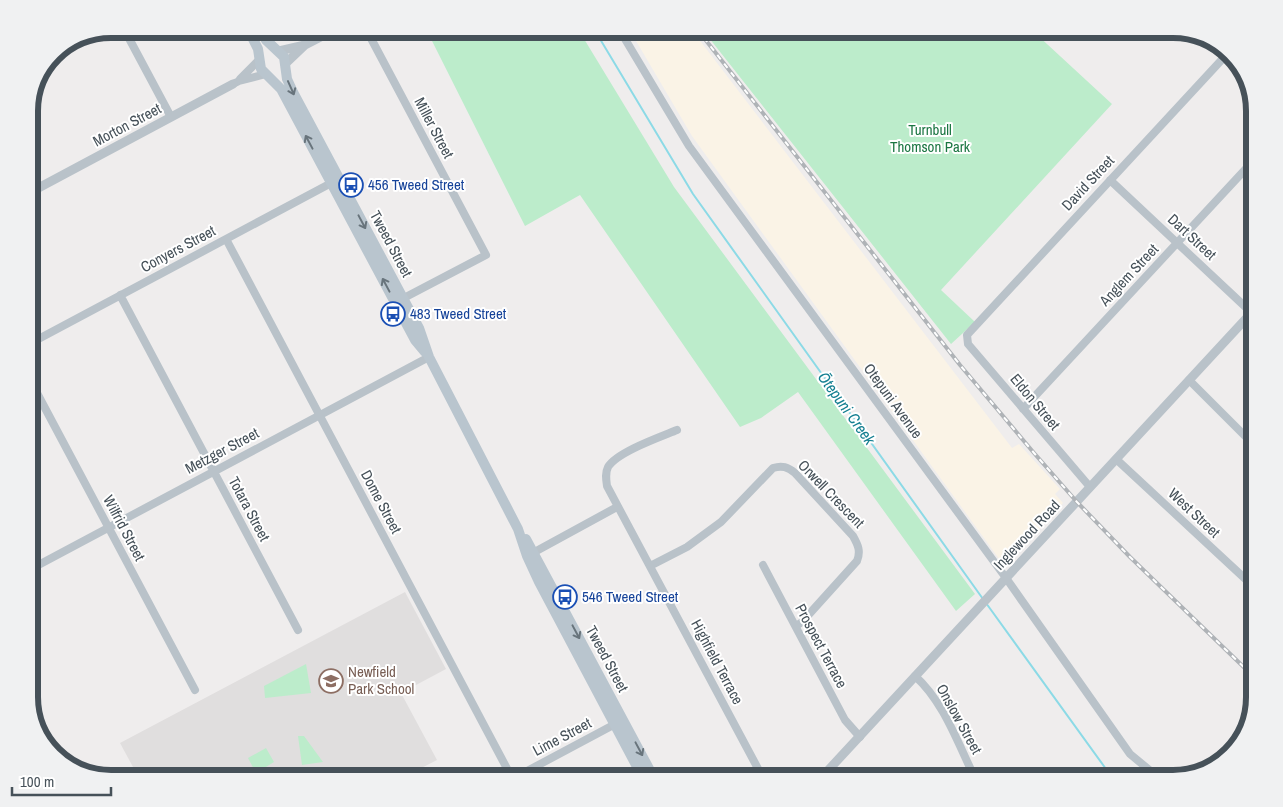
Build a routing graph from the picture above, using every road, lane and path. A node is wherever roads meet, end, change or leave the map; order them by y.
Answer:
1 (129, 38) edge
2 (253, 38) edge
3 (265, 38) edge
4 (319, 38) edge
5 (371, 38) edge
6 (624, 38) edge
7 (305, 45) junction
8 (278, 51) junction
9 (1223, 58) edge
10 (260, 60) junction
11 (285, 64) junction
12 (267, 74) junction
13 (236, 82) junction
14 (171, 117) junction
15 (1245, 170) edge
16 (1110, 180) junction
17 (335, 181) junction
18 (38, 188) edge
19 (226, 240) junction
20 (1177, 243) junction
21 (120, 295) junction
22 (399, 300) junction
23 (1245, 305) edge
24 (1245, 320) edge
25 (969, 332) joint
26 (38, 339) edge
27 (428, 357) junction
28 (1189, 380) junction
29 (38, 395) edge
30 (1023, 409) junction
31 (319, 415) junction
32 (677, 430) dead end
33 (1246, 437) edge
34 (1116, 459) junction
35 (214, 471) junction
36 (1090, 487) junction
37 (617, 507) junction
38 (108, 528) junction
39 (530, 554) junction
40 (38, 565) edge
41 (650, 566) junction
42 (763, 566) dead end
43 (1006, 578) junction
44 (1246, 580) edge
45 (796, 626) junction
46 (298, 630) dead end
47 (915, 676) junction
48 (195, 690) dead end
49 (619, 722) junction
50 (860, 736) junction
51 (508, 769) edge
52 (530, 769) edge
53 (640, 769) edge
54 (648, 769) edge
55 (758, 769) edge
56 (829, 769) edge
57 (970, 769) edge
58 (1148, 769) edge

1 - 14 street
2 - 10 main road
3 - 8 main road
4 - 7 street
5 - 22 street, Miller Street
6 - 43 street, Otepuni Avenue
7 - 8 street
7 - 11 street
8 - 10 main road
8 - 11 main road
9 - 16 street, David Street
10 - 12 main road
10 - 13 street, Morton Street
11 - 12 main road
11 -> 17 main road, Tweed Street
12 - 13 street, Morton Street
17 -> 12 main road, Tweed Street
13 - 14 street, Morton Street
14 - 18 street, Morton Street
15 - 20 street, Anglem Street
16 - 20 street, Dart Street
16 - 25 street, David Street
17 - 19 street, Conyers Street
17 - 22 main road, Tweed Street
19 - 21 street, Conyers Street
19 - 31 street, Dome Street
20 - 23 street, Dart Street
20 - 30 street, Anglem Street
21 - 26 street, Conyers Street
21 - 35 street, Totara Street
22 - 27 main road, Tweed Street
24 - 28 street, Inglewood Road
25 - 30 street, Eldon Street
27 - 31 street, Metzger Street
27 - 39 main road, Tweed Street
28 - 33 street
28 - 34 street, Inglewood Road
29 - 38 street, Wilfrid Street
30 - 36 street, Eldon Street
31 - 35 street, Metzger Street
31 - 51 street, Dome Street
32 - 37 street, Highfield Terrace
34 - 36 street, Inglewood Road
34 - 44 street, West Street
35 - 38 street, Metzger Street
35 - 46 street, Totara Street
36 - 43 street, Inglewood Road
37 - 39 street
37 - 41 street, Highfield Terrace
38 - 40 street, Metzger Street
38 - 48 street, Wilfrid Street
39 - 49 main road, Tweed Street
41 - 45 street, Orwell Crescent
41 - 55 street, Highfield Terrace
42 - 45 street, Prospect Terrace
43 - 47 street, Inglewood Road
43 - 58 street, Otepuni Avenue
45 - 50 street, Prospect Terrace
47 - 50 street, Inglewood Road
47 - 57 street, Onslow Street
49 - 52 street, Lime Street
49 - 53 main road, Tweed Street
49 -> 54 main road, Tweed Street
50 - 56 street, Inglewood Road

